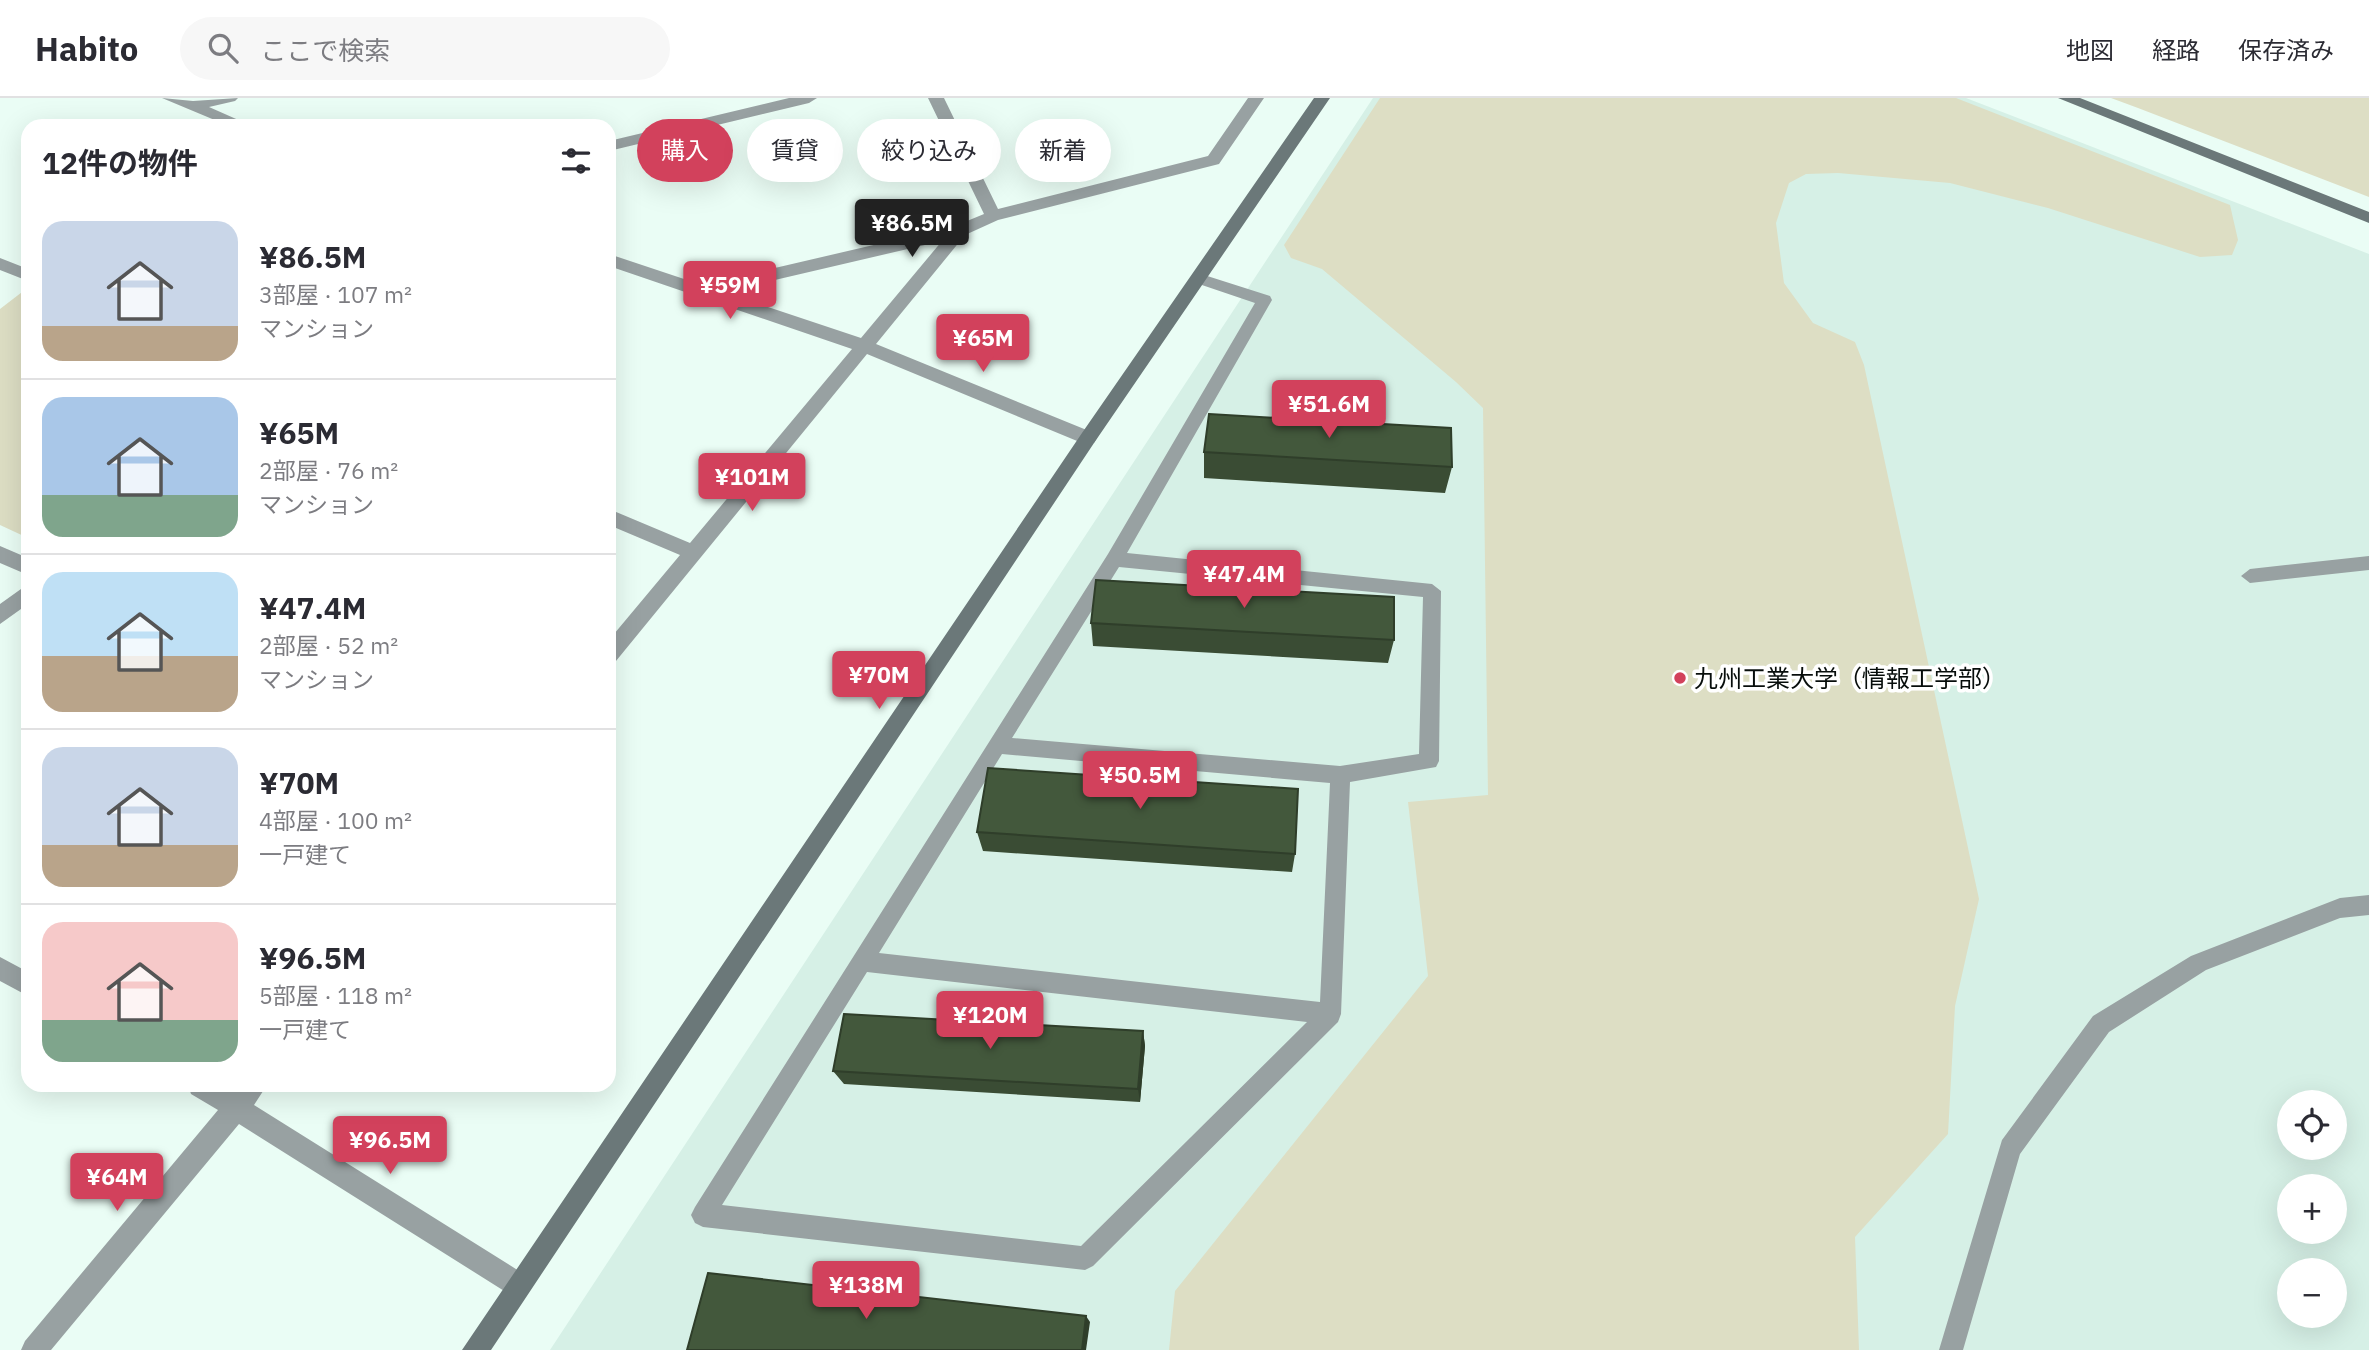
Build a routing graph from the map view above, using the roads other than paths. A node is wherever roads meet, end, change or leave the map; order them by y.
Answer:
1 (170, 98) edge
2 (230, 98) edge
3 (809, 98) edge
4 (936, 98) edge
5 (1256, 98) edge
6 (1322, 98) edge
7 (2066, 98) edge
8 (192, 106) junction
9 (226, 119) edge
10 (616, 144) edge
11 (993, 216) junction
12 (2369, 218) edge
13 (959, 231) junction
14 (616, 262) edge
15 (0, 264) edge
16 (21, 272) edge
17 (1201, 279) junction
18 (702, 292) junction
19 (864, 346) junction
20 (1088, 438) junction
21 (616, 520) edge
22 (694, 553) junction
23 (0, 554) edge
24 (1114, 559) junction
25 (2369, 563) edge
26 (21, 564) edge
27 (2250, 576) dead end
28 (21, 598) edge
29 (0, 617) edge
30 (616, 647) edge
31 (998, 745) junction
32 (1340, 775) junction
33 (2369, 905) edge
34 (862, 961) junction
35 (0, 968) edge
36 (21, 981) edge
37 (1330, 1014) junction
38 (212, 1092) edge
39 (249, 1092) edge
40 (237, 1107) junction
41 (518, 1285) junction
42 (34, 1350) edge
43 (474, 1350) edge
44 (1951, 1350) edge

1 - 8 street
2 - 8 street
3 - 10 street
4 - 11 street
5 - 11 street
6 - 17 street
7 - 12 street
8 - 9 street
11 - 13 street
13 - 18 street
13 - 19 street
14 - 18 street
15 - 16 street
17 - 20 street
17 - 24 lane
18 - 19 street
19 - 20 street
19 - 22 street
20 - 41 street
21 - 22 street
22 - 30 street
23 - 26 street
24 - 31 lane
24 - 32 lane
25 - 27 lane
28 - 29 street
31 - 32 lane
31 - 34 lane
32 - 37 lane
33 - 44 lane
34 - 37 lane
34 - 37 lane
35 - 36 street
38 - 40 street
39 - 40 street
40 - 41 street
40 - 42 street
41 - 43 street

